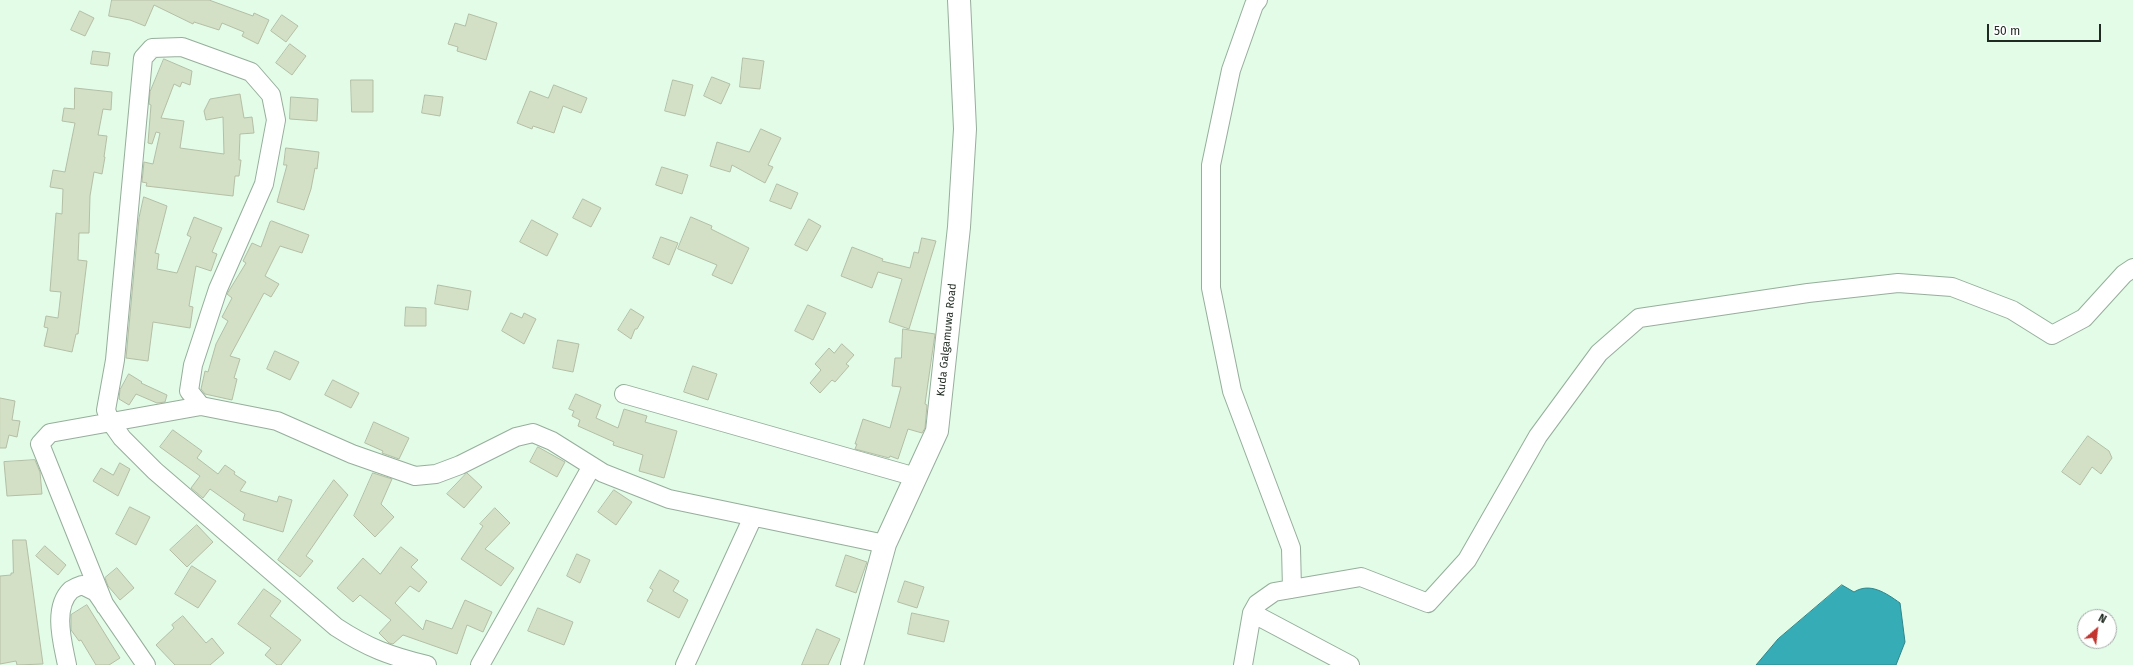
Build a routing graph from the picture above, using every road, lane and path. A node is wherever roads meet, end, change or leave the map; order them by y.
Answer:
1 (958, 0) edge
2 (1258, 0) edge
3 (2133, 268) edge
4 (624, 394) dead end
5 (201, 406) junction
6 (111, 423) junction
7 (592, 466) junction
8 (916, 477) junction
9 (753, 517) junction
10 (885, 544) junction
11 (1292, 589) junction
12 (105, 606) junction
13 (1252, 613) junction
14 (67, 665) edge
15 (146, 665) edge
16 (427, 665) edge
17 (480, 665) edge
18 (685, 665) edge
19 (852, 665) edge
20 (1243, 665) edge
21 (1350, 665) edge

1 - 8 street, Kuda Galgamuwa Road
2 - 11 street
3 - 11 street
4 - 8 street
5 - 6 street
5 - 6 street
5 - 7 street
6 - 12 street
6 - 16 street
7 - 9 street
7 - 17 street
8 - 10 street, Kuda Galgamuwa Road
9 - 10 street
9 - 18 street
10 - 19 street, Kuda Galgamuwa Road
11 - 13 street
12 - 14 street
12 - 15 street
13 - 20 street
13 - 21 street

